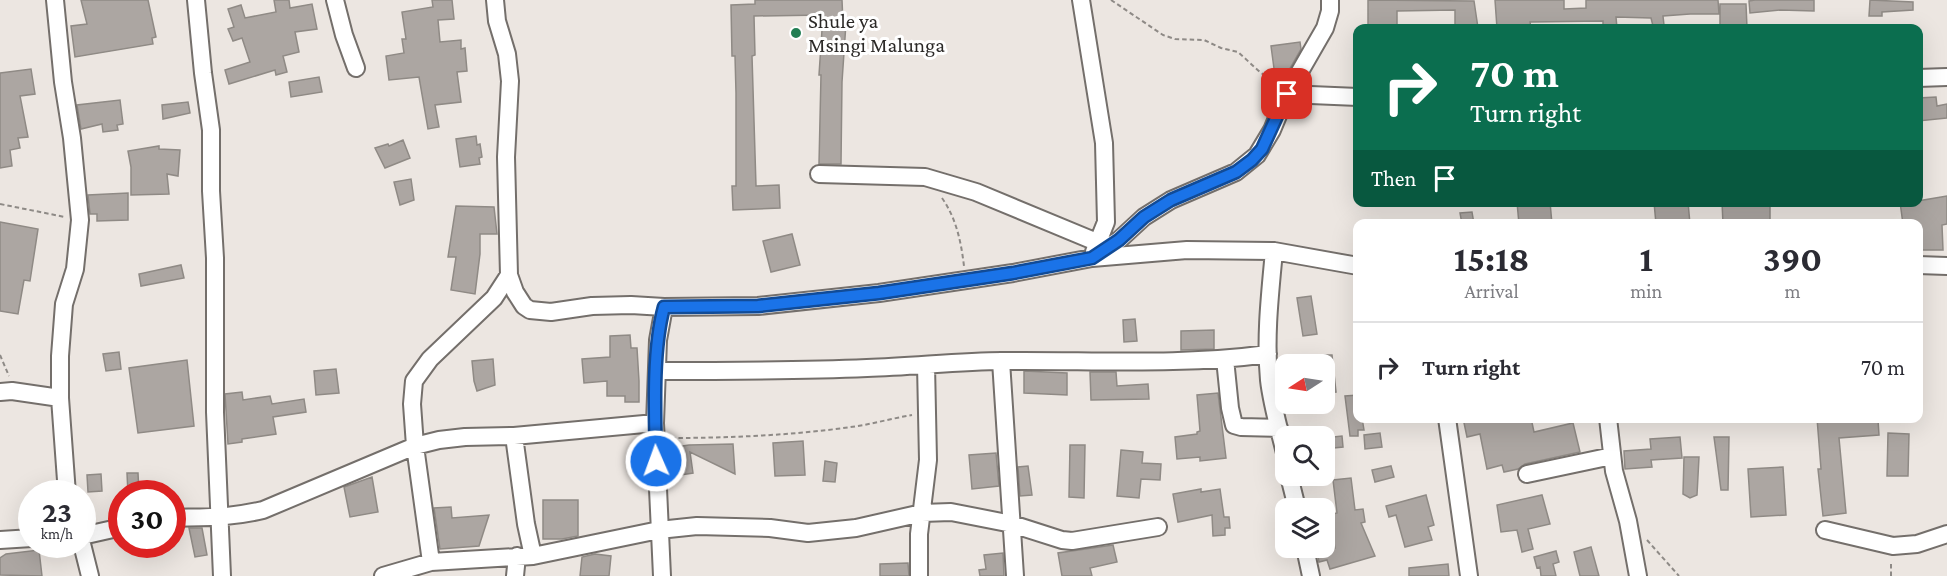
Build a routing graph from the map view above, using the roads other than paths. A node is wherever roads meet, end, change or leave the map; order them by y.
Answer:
1 (55, 0) edge
2 (196, 0) edge
3 (335, 0) edge
4 (495, 0) edge
5 (1081, 0) edge
6 (1330, 0) edge
7 (356, 68) dead end
8 (1947, 76) edge
9 (1923, 78) edge
10 (1288, 92) junction
11 (1353, 97) edge
12 (819, 174) dead end
13 (1095, 250) junction
14 (1274, 251) junction
15 (1353, 265) edge
16 (1923, 265) edge
17 (1947, 266) edge
18 (509, 275) junction
19 (664, 307) junction
20 (1268, 354) junction
21 (1225, 360) junction
22 (1002, 361) junction
23 (926, 365) junction
24 (657, 371) junction
25 (6, 391) edge
26 (60, 398) junction
27 (1448, 423) edge
28 (1609, 423) edge
29 (1279, 426) edge
30 (1275, 428) edge
31 (655, 431) junction
32 (514, 436) junction
33 (415, 446) junction
34 (1612, 456) junction
35 (1527, 474) dead end
36 (66, 480) edge
37 (922, 513) junction
38 (186, 518) edge
39 (219, 518) junction
40 (1012, 524) junction
41 (1158, 527) dead end
42 (659, 530) junction
43 (1825, 530) dead end
44 (1947, 534) edge
45 (18, 539) edge
46 (0, 540) edge
47 (525, 556) junction
48 (86, 558) edge
49 (1307, 558) edge
50 (431, 562) junction
51 (90, 576) edge
52 (222, 576) edge
53 (383, 576) edge
54 (515, 576) edge
55 (662, 576) edge
56 (919, 576) edge
57 (1015, 576) edge
58 (1311, 576) edge
59 (1469, 576) edge
60 (1638, 576) edge

1 - 26 street
2 - 39 street
3 - 7 street
4 - 18 street
5 - 13 street
6 - 10 street
8 - 9 street
10 - 11 street
10 - 13 street
12 - 13 street
13 - 14 street
13 - 19 street
14 - 15 street
14 - 20 street
16 - 17 street
18 - 19 street
18 - 33 street
19 - 24 street
20 - 21 street
20 - 29 street
21 - 22 street
21 - 30 street
22 - 23 street
22 - 40 street
23 - 24 street
23 - 37 street
24 - 31 street
25 - 26 street
26 - 36 street
27 - 59 street
28 - 34 street
31 - 32 street
31 - 42 street
32 - 33 street
32 - 47 street
33 - 39 street
33 - 50 street
34 - 35 street
34 - 60 street
37 - 40 street
37 - 42 street
37 - 56 street
38 - 39 street
39 - 52 street
40 - 41 street
40 - 57 street
42 - 47 street
42 - 55 street
43 - 44 street
45 - 46 street
47 - 50 street
47 - 54 street
48 - 51 street
49 - 58 street
50 - 53 street

